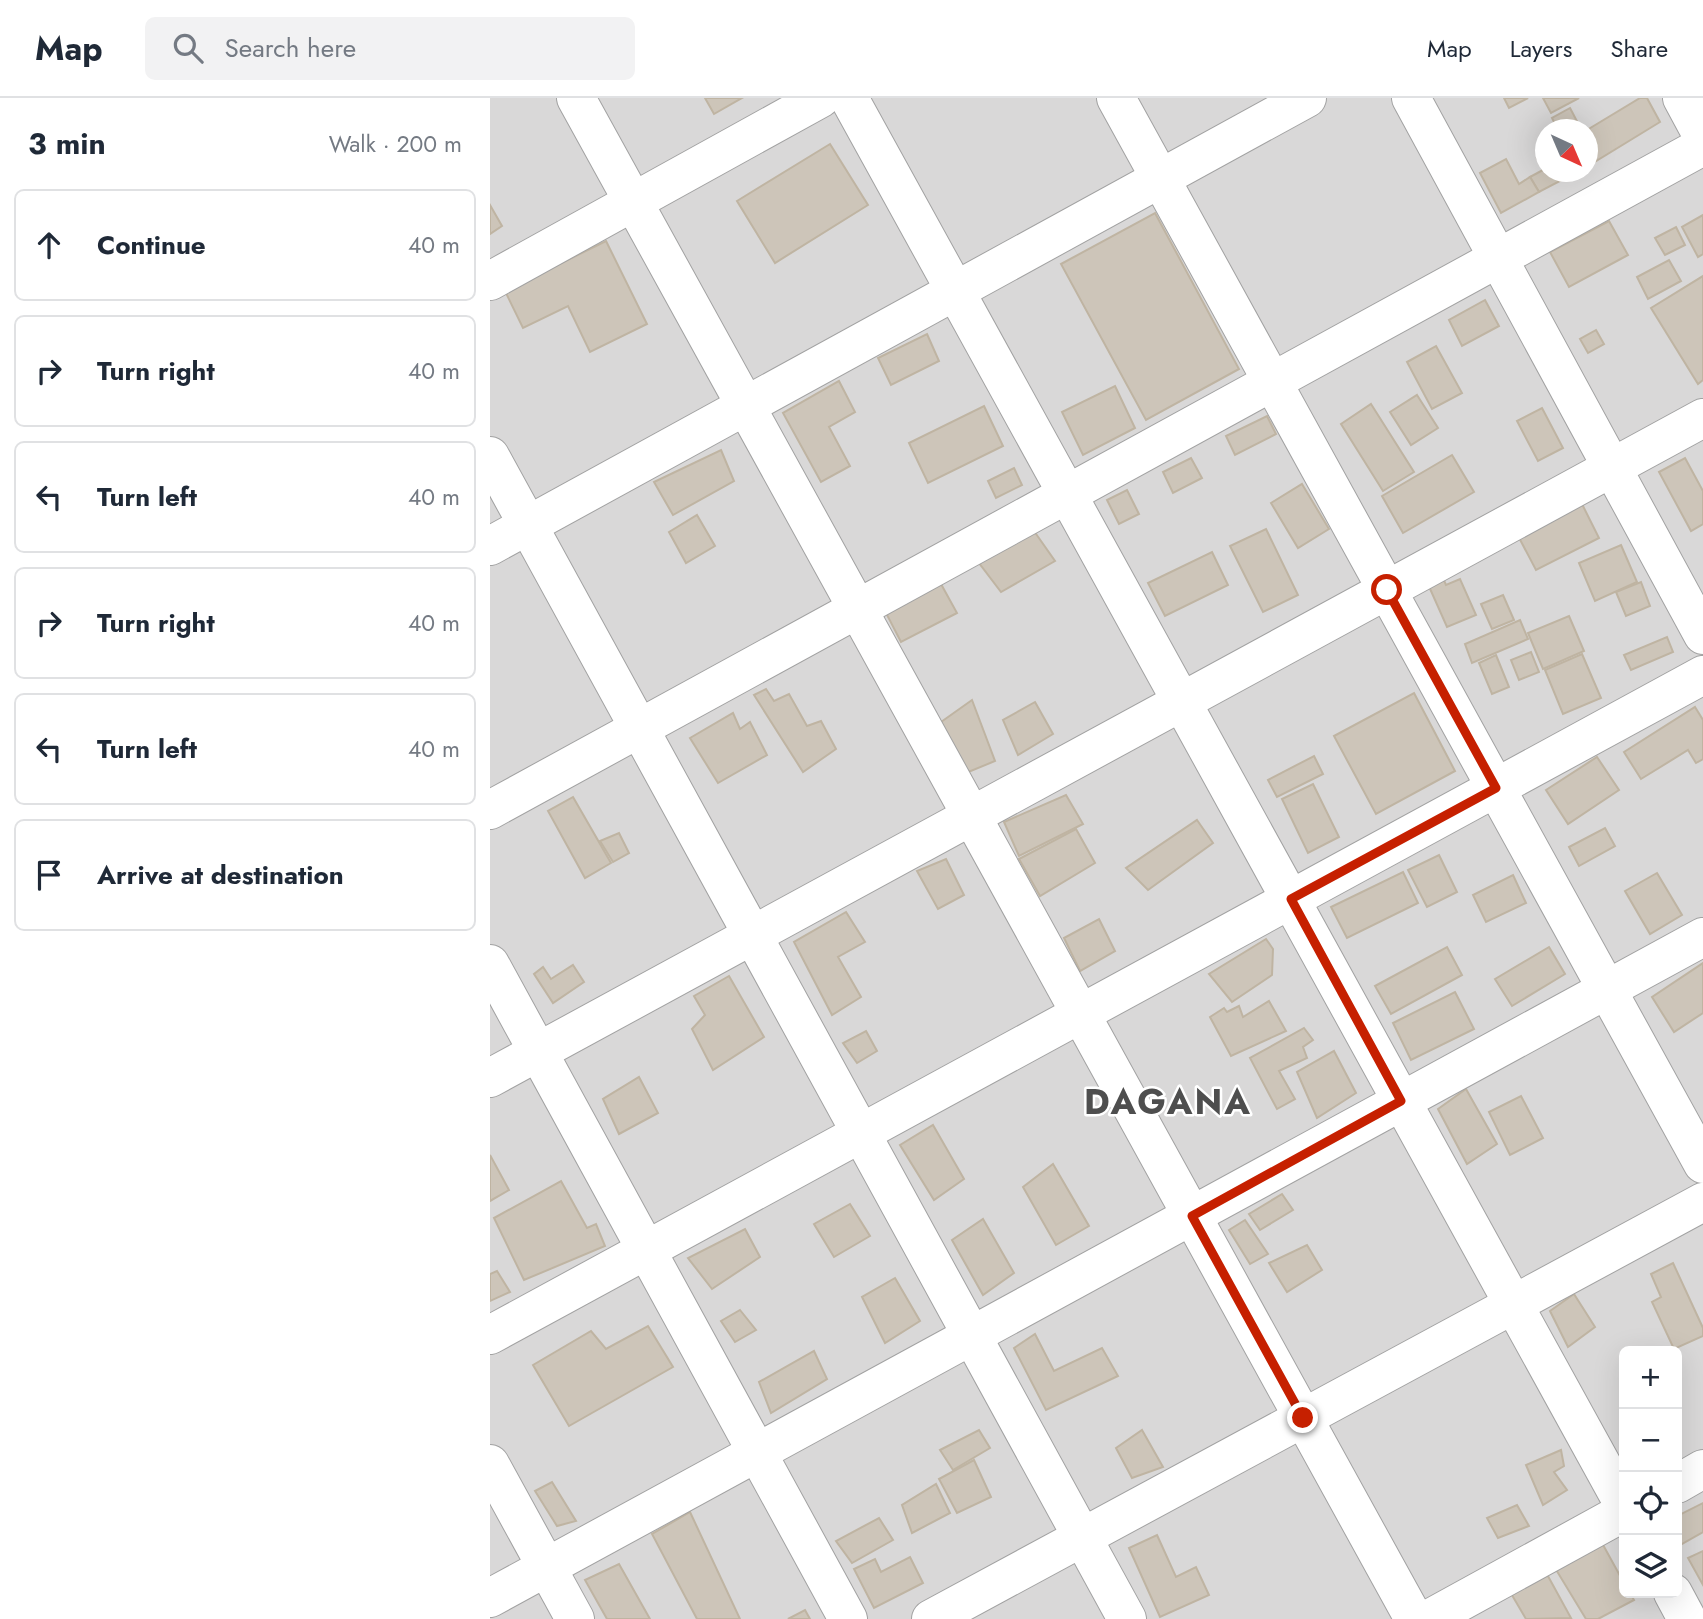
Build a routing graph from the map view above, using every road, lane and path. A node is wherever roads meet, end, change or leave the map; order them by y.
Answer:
1 (576, 98) edge
2 (821, 98) edge
3 (849, 98) edge
4 (1116, 98) edge
5 (1307, 98) edge
6 (1411, 98) edge
7 (1682, 98) edge
8 (1703, 137) edge
9 (1703, 146) edge
10 (1161, 178) junction
11 (633, 202) junction
12 (1498, 258) junction
13 (490, 281) edge
14 (956, 291) junction
15 (1272, 382) junction
16 (746, 406) junction
17 (1703, 418) edge
18 (490, 456) edge
19 (1612, 467) junction
20 (1068, 494) junction
21 (528, 525) junction
22 (490, 545) edge
23 (1387, 590) junction
24 (857, 609) junction
25 (1703, 635) edge
26 (1703, 675) edge
27 (1182, 702) junction
28 (639, 728) junction
29 (1496, 788) junction
30 (490, 810) edge
31 (971, 816) junction
32 (1291, 899) junction
33 (752, 935) junction
34 (1703, 937) edge
35 (490, 964) edge
36 (1608, 989) junction
37 (1080, 1014) junction
38 (538, 1052) junction
39 (490, 1078) edge
40 (1401, 1101) junction
41 (861, 1133) junction
42 (1703, 1164) edge
43 (1703, 1202) edge
44 (1192, 1216) junction
45 (647, 1250) junction
46 (1514, 1304) junction
47 (490, 1335) edge
48 (972, 1336) junction
49 (1303, 1418) junction
50 (758, 1454) junction
51 (490, 1464) edge
52 (1703, 1469) edge
53 (1682, 1480) edge
54 (1619, 1496) edge
55 (1619, 1515) edge
56 (1083, 1537) junction
57 (546, 1567) junction
58 (490, 1598) edge
59 (1676, 1598) edge
60 (575, 1619) edge
61 (848, 1619) edge
62 (931, 1619) edge
63 (1127, 1619) edge
64 (1414, 1619) edge
65 (1429, 1619) edge
66 (1687, 1619) edge

1 - 11 street
2 - 11 street
3 - 14 street
4 - 10 street
5 - 10 street
6 - 12 street
7 - 8 street
9 - 12 street
10 - 14 street
10 - 15 street
11 - 13 street
11 - 16 street
12 - 15 street
12 - 19 street
14 - 16 street
14 - 20 street
15 - 20 street
15 - 23 street
16 - 21 street
16 - 24 street
17 - 19 street
18 - 21 street
19 - 23 street
19 - 25 street
20 - 24 street
20 - 27 street
21 - 22 street
21 - 28 street
23 - 27 street
23 - 29 street
24 - 28 street
24 - 31 street
26 - 29 street
27 - 31 street
27 - 32 street
28 - 30 street
28 - 33 street
29 - 32 street
29 - 36 street
31 - 33 street
31 - 37 street
32 - 37 street
32 - 40 street
33 - 38 street
33 - 41 street
34 - 36 street
35 - 38 street
36 - 40 street
36 - 42 street
37 - 41 street
37 - 44 street
38 - 39 street
38 - 45 street
40 - 44 street
40 - 46 street
41 - 45 street
41 - 48 street
43 - 46 street
44 - 48 street
44 - 49 street
45 - 47 street
45 - 50 street
46 - 49 street
46 - 54 street
48 - 50 street
48 - 56 street
49 - 56 street
49 - 64 street
50 - 57 street
50 - 61 street
51 - 57 street
52 - 53 street
55 - 65 street
56 - 62 street
56 - 63 street
57 - 58 street
57 - 60 street
59 - 66 street

